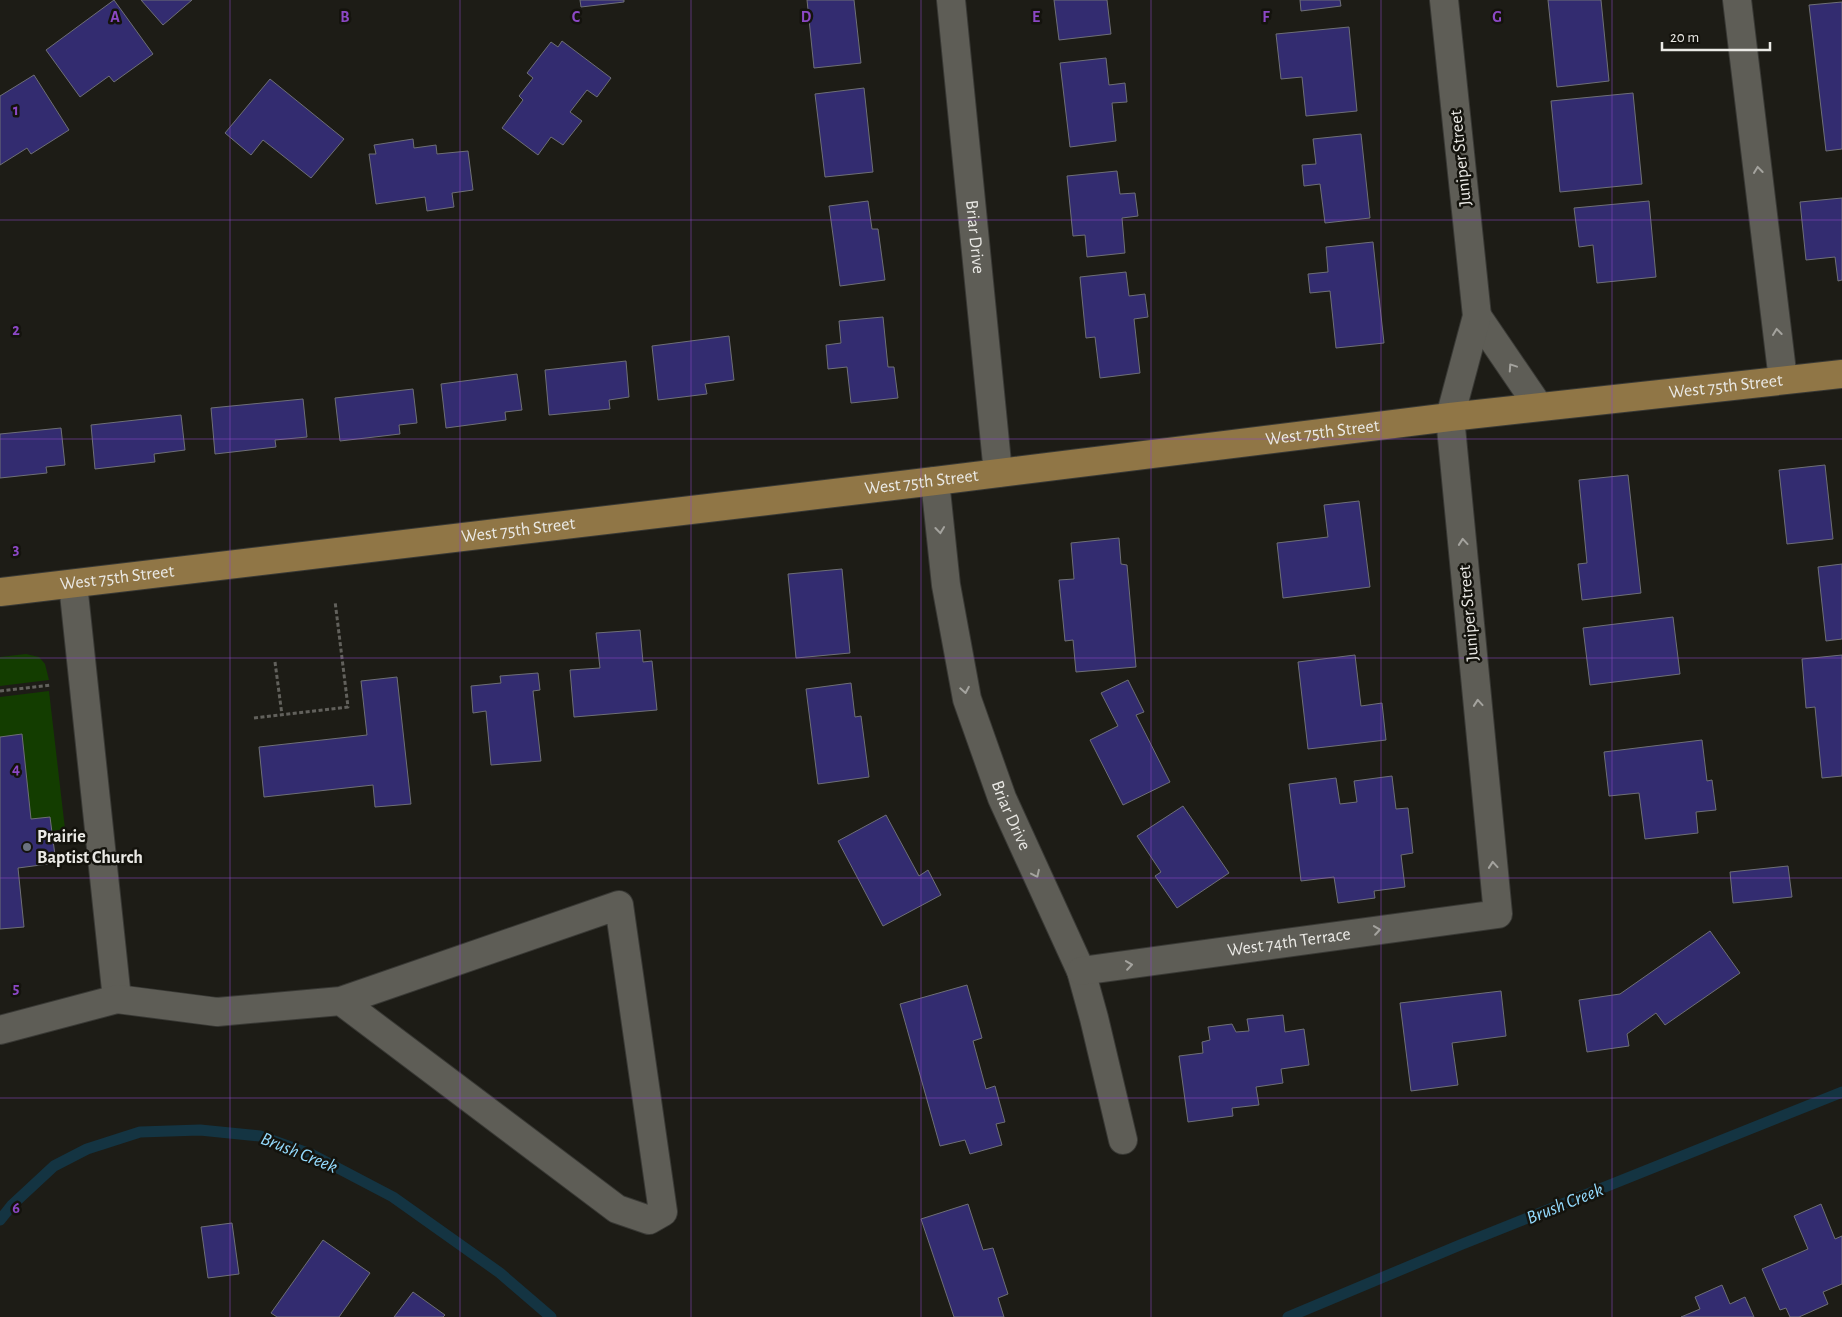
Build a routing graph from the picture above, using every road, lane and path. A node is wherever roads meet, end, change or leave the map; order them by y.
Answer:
1 (951, 0) edge
2 (1444, 0) edge
3 (1737, 0) edge
4 (1477, 316) junction
5 (1842, 374) edge
6 (1782, 380) junction
7 (1539, 407) junction
8 (1450, 417) junction
9 (998, 473) junction
10 (936, 481) junction
11 (74, 584) junction
12 (0, 592) edge
13 (335, 601) dead end
14 (275, 662) dead end
15 (54, 685) dead end
16 (0, 691) edge
17 (282, 715) junction
18 (254, 718) dead end
19 (1498, 914) joint
20 (1081, 971) junction
21 (117, 999) junction
22 (341, 1002) junction
23 (0, 1030) edge
24 (1123, 1140) dead end

1 - 9 street, Briar Drive
2 - 4 street, Juniper Street
6 -> 3 street
7 -> 4 street, Juniper Street
4 - 8 street, Juniper Street
5 - 6 main road, West 75th Street
6 - 7 main road, West 75th Street
7 - 8 main road, West 75th Street
8 - 9 main road, West 75th Street
19 -> 8 street, Juniper Street
9 - 10 main road, West 75th Street
10 - 11 main road, West 75th Street
10 -> 20 street, Briar Drive
11 - 12 main road, West 75th Street
11 - 21 street
13 - 17 path
14 - 17 path
15 - 16 path
17 - 18 path
20 -> 19 street, West 74th Terrace
20 - 24 street, Briar Drive
21 - 22 street
21 - 23 street
22 - 22 street

